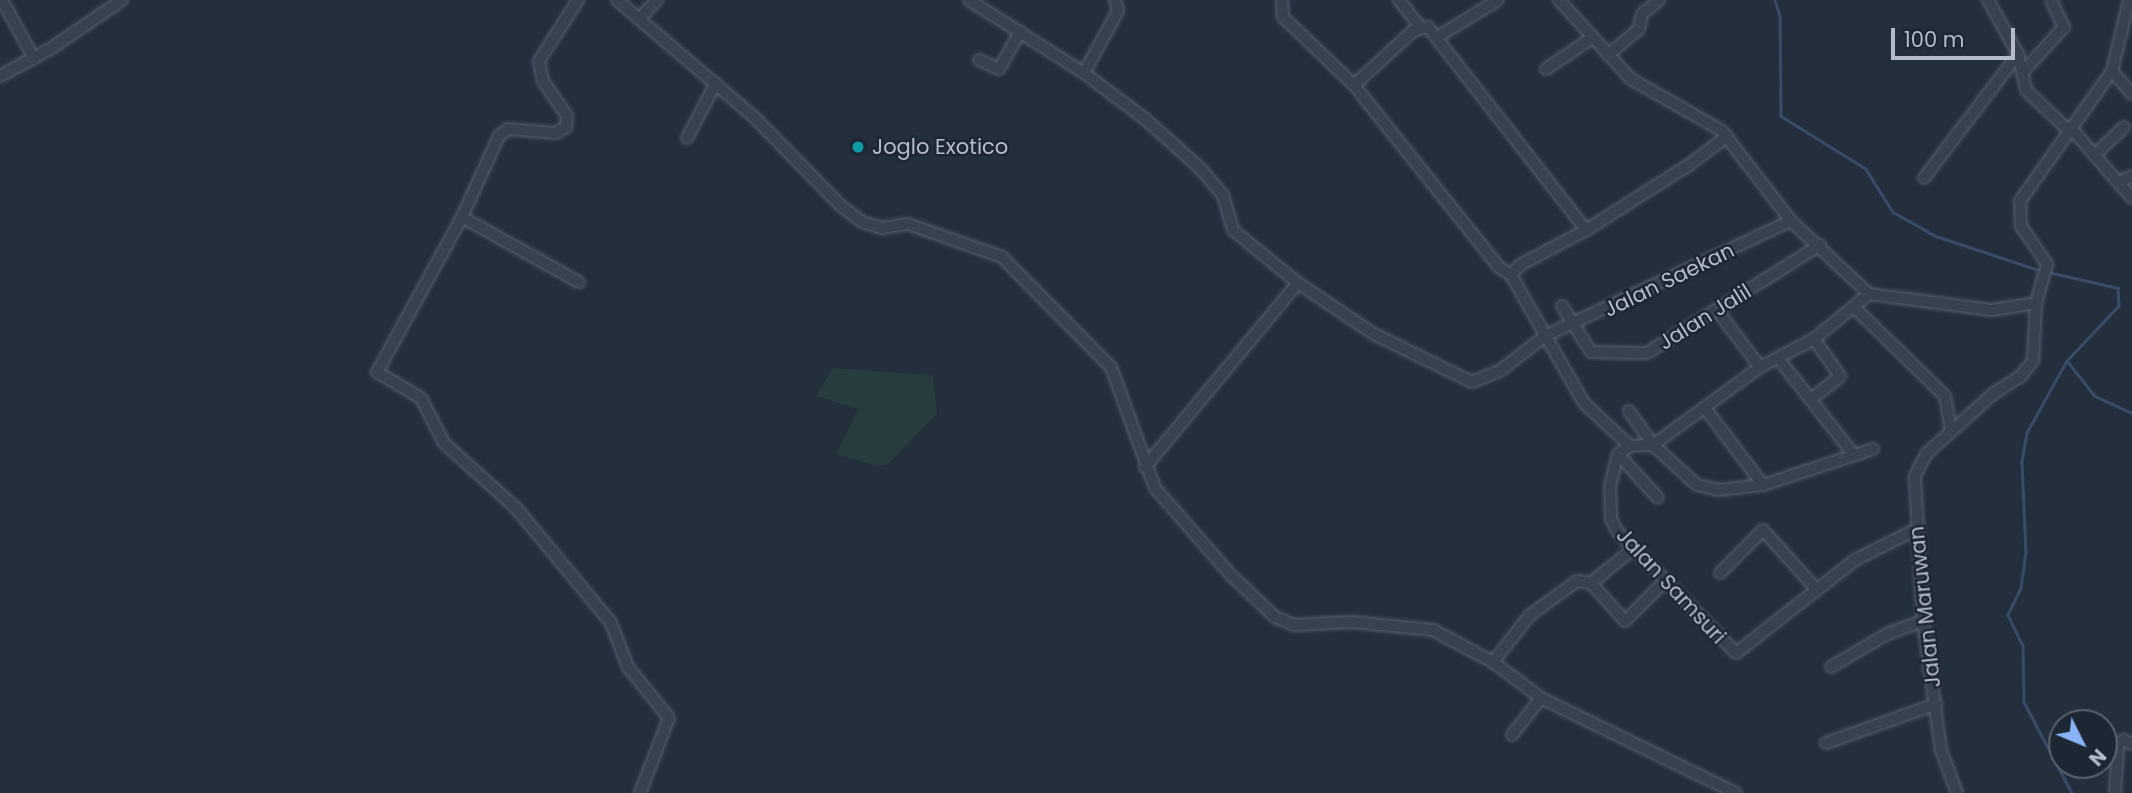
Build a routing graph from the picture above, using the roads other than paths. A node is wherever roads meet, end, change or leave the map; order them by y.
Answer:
1 (2, 0) edge
2 (122, 0) edge
3 (578, 0) edge
4 (617, 0) edge
5 (657, 0) edge
6 (969, 0) edge
7 (1115, 0) edge
8 (1126, 0) edge
9 (1282, 0) edge
10 (1399, 0) edge
11 (1498, 0) edge
12 (1559, 0) edge
13 (1659, 0) edge
14 (1988, 0) edge
15 (2050, 0) edge
16 (2129, 0) edge
17 (1118, 11) junction
18 (640, 18) junction
19 (1420, 27) junction
20 (1020, 32) junction
21 (1439, 36) junction
22 (1592, 38) junction
23 (2018, 54) junction
24 (1608, 55) junction
25 (34, 59) junction
26 (979, 60) dead end
27 (1546, 69) dead end
28 (2112, 71) junction
29 (1084, 73) junction
30 (2022, 73) junction
31 (0, 76) edge
32 (716, 83) junction
33 (1354, 85) junction
34 (2132, 94) edge
35 (2124, 127) dead end
36 (2069, 129) junction
37 (1727, 136) junction
38 (687, 138) dead end
39 (2096, 154) junction
40 (2132, 176) edge
41 (1924, 178) dead end
42 (2119, 182) junction
43 (2132, 198) edge
44 (462, 217) junction
45 (1791, 221) junction
46 (1586, 230) junction
47 (1821, 245) junction
48 (1511, 275) junction
49 (579, 282) dead end
50 (1298, 283) junction
51 (1869, 294) junction
52 (2036, 303) junction
53 (1562, 306) dead end
54 (1854, 308) junction
55 (1717, 310) junction
56 (1576, 325) junction
57 (1545, 336) junction
58 (1814, 339) junction
59 (1778, 358) junction
60 (1760, 367) junction
61 (1811, 399) junction
62 (1705, 408) junction
63 (1629, 411) dead end
64 (1951, 430) junction
65 (1653, 445) junction
66 (1630, 446) junction
67 (1873, 449) dead end
68 (1618, 454) junction
69 (1854, 455) junction
70 (1145, 467) junction
71 (1763, 485) junction
72 (1658, 498) dead end
73 (1915, 530) junction
74 (1633, 549) junction
75 (1720, 573) dead end
76 (1666, 580) junction
77 (1591, 583) junction
78 (1817, 590) junction
79 (1923, 621) junction
80 (1493, 662) junction
81 (1831, 667) dead end
82 (1541, 698) junction
83 (1936, 704) junction
84 (1512, 735) dead end
85 (1826, 743) dead end
86 (2132, 744) edge
87 (640, 793) edge
88 (1735, 793) edge
89 (1957, 793) edge
90 (2115, 793) edge

1 - 25 street
2 - 25 street
3 - 44 street
4 - 18 street
5 - 18 street
6 - 20 street, Jalan Saekan
7 - 17 street
8 - 17 street
9 - 33 street
10 - 19 street
11 - 21 street
12 - 22 street
13 - 24 street
14 - 23 street
15 - 30 street
16 - 28 street
17 - 29 street
18 - 32 street
19 - 21 street
19 - 33 street
20 - 26 street
20 - 29 street, Jalan Saekan
21 - 46 street
22 - 24 street
22 - 27 street
23 - 30 street
23 - 41 street
24 - 37 street
25 - 31 street
28 - 34 street
28 - 36 street
29 - 50 street, Jalan Saekan
30 - 36 street
32 - 38 street
32 - 70 street
33 - 48 street
35 - 39 street
36 - 39 street
36 - 52 street, Jalan Maruwan
37 - 45 street
37 - 46 street
39 - 42 street
40 - 42 street
42 - 43 street
44 - 49 street
44 - 87 street
45 - 47 street
45 - 56 street, Jalan Saekan
46 - 48 street
47 - 51 street
47 - 55 street, Jalan Jalil
48 - 57 street
50 - 57 street, Jalan Saekan
50 - 70 street
51 - 52 street
51 - 54 street
52 - 64 street, Jalan Maruwan
53 - 56 street, Jalan Jalil
54 - 58 street
54 - 64 street
55 - 56 street, Jalan Jalil
55 - 60 street
56 - 57 street, Jalan Saekan
57 - 66 street
58 - 59 street
58 - 61 street
59 - 60 street
59 - 61 street
60 - 62 street
61 - 69 street
62 - 65 street
62 - 71 street
63 - 65 street
64 - 73 street, Jalan Maruwan
65 - 66 street
65 - 71 street
66 - 68 street
67 - 69 street
68 - 72 street
68 - 74 street, Jalan Samsuri
69 - 71 street
70 - 80 street
73 - 78 street, Jalan Samsuri
73 - 79 street, Jalan Maruwan
74 - 76 street, Jalan Samsuri
74 - 77 street
75 - 78 street
76 - 77 street
76 - 78 street, Jalan Samsuri
77 - 80 street
79 - 81 street
79 - 83 street, Jalan Maruwan
80 - 82 street
82 - 84 street
82 - 88 street
83 - 85 street
83 - 89 street, Jalan Maruwan
86 - 90 street

